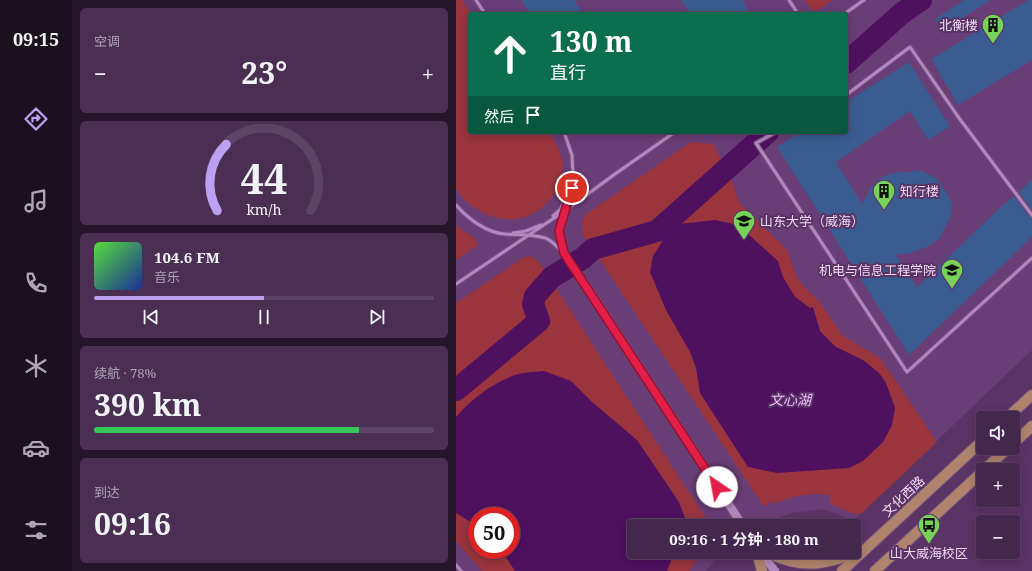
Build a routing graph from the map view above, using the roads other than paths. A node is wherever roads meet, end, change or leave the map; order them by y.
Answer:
1 (476, 0) edge
2 (789, 0) edge
3 (864, 0) edge
4 (485, 12) edge
5 (797, 12) edge
6 (847, 12) edge
7 (848, 93) edge
8 (565, 134) edge
9 (672, 134) edge
10 (772, 134) edge
11 (572, 188) junction
12 (456, 205) edge
13 (566, 210) junction
14 (1032, 215) edge
15 (546, 223) junction
16 (504, 234) junction
17 (529, 235) junction
18 (564, 253) junction
19 (1032, 258) edge
20 (583, 281) joint
21 (456, 284) edge
22 (1032, 395) edge
23 (1015, 411) edge
24 (1032, 426) edge
25 (1020, 437) edge
26 (976, 447) edge
27 (1001, 455) edge
28 (992, 463) edge
29 (976, 478) edge
30 (738, 519) edge
31 (866, 549) junction
32 (861, 551) edge
33 (760, 559) edge
34 (765, 559) edge
35 (782, 559) edge
36 (839, 559) edge
37 (456, 565) edge
38 (461, 571) edge
39 (762, 571) edge
40 (774, 571) edge
41 (842, 571) edge
42 (876, 571) edge

1 - 4 lane
2 - 5 lane
3 - 6 lane
7 - 14 lane
8 - 11 lane
9 - 13 lane
10 - 19 lane
11 - 13 lane
11 - 15 lane
12 - 16 lane
13 - 15 lane
13 - 18 lane
15 - 16 lane
15 - 17 lane
16 - 17 lane
17 - 18 lane
17 - 21 lane
18 - 20 street
20 - 30 main road
22 - 23 main road
24 - 25 main road
26 - 31 main road, 文化西路
27 - 28 main road
29 - 42 main road
31 - 32 main road
31 - 41 main road, 文化西路
33 - 39 main road
34 - 40 main road
35 - 36 main road
37 - 38 lane

